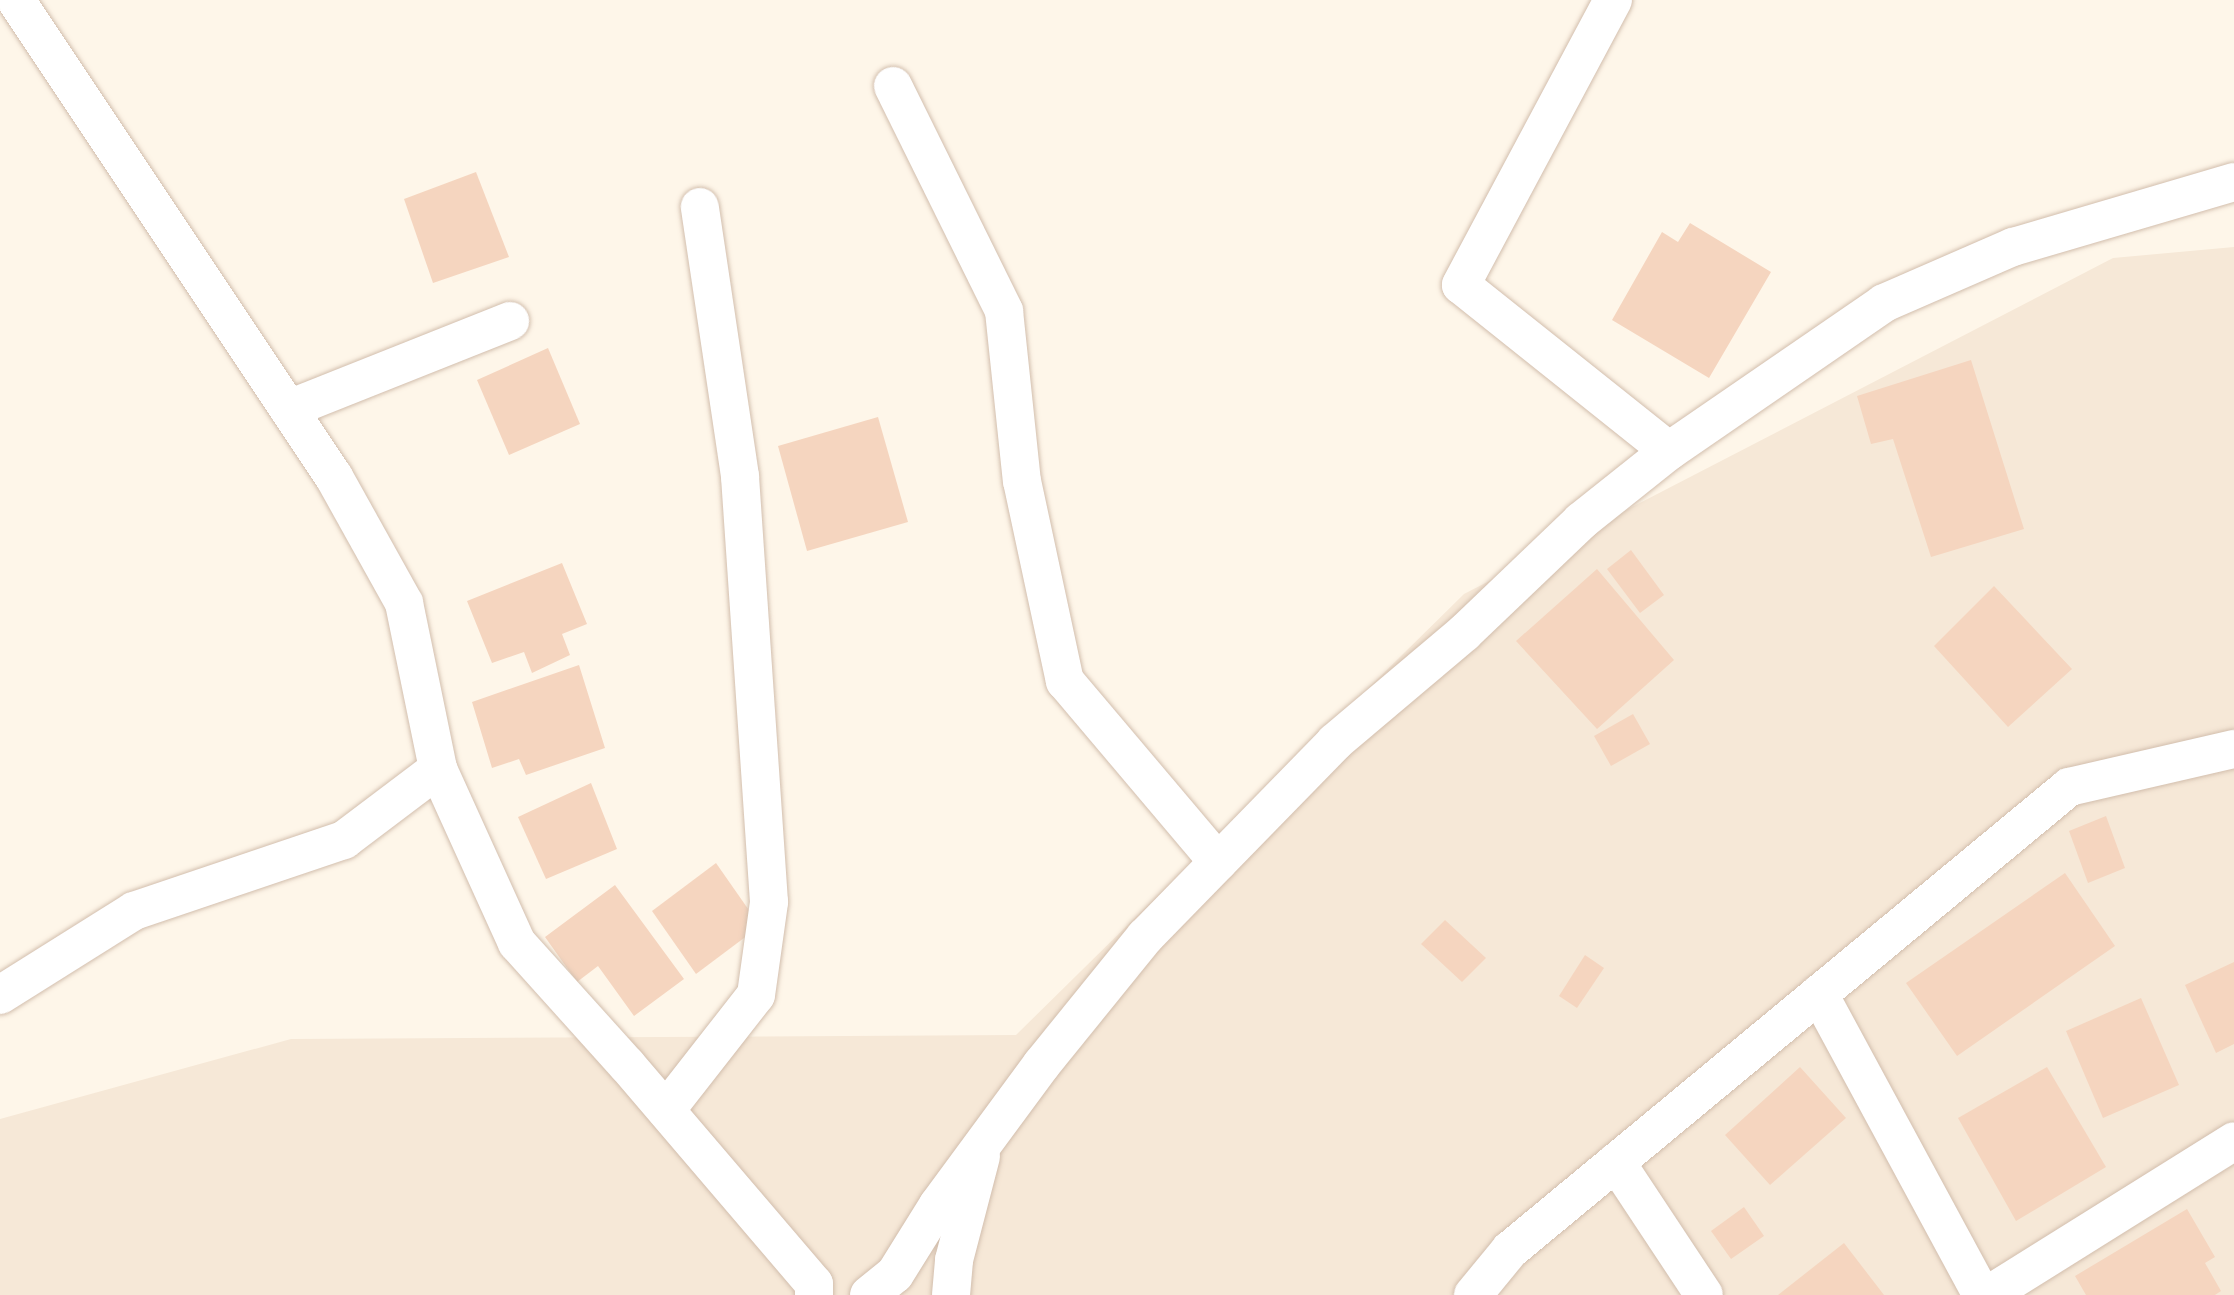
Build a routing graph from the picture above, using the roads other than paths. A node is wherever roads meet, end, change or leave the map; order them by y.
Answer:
1 (16, 0) edge
2 (1613, 0) edge
3 (893, 86) dead end
4 (2234, 182) edge
5 (700, 207) dead end
6 (510, 321) dead end
7 (289, 409) junction
8 (1669, 451) junction
9 (2234, 749) edge
10 (438, 769) junction
11 (1218, 862) junction
12 (1819, 994) junction
13 (0, 995) edge
14 (666, 1110) junction
15 (2234, 1141) edge
16 (984, 1144) junction
17 (1616, 1163) junction
18 (918, 1240) junction
19 (953, 1278) edge
20 (875, 1293) edge
21 (814, 1295) edge
22 (1473, 1295) edge
23 (1703, 1295) edge
24 (1982, 1295) edge
25 (1988, 1295) edge

1 - 7 street
2 - 8 street
3 - 11 street
4 - 8 street
5 - 14 street
6 - 7 street
7 - 10 street
8 - 11 street
9 - 12 street
10 - 13 street
10 - 14 street
11 - 16 street
12 - 17 street
12 - 24 street
14 - 21 street
15 - 25 street
16 - 18 street
16 - 19 street
17 - 22 street
17 - 23 street
18 - 19 street
18 - 20 street

